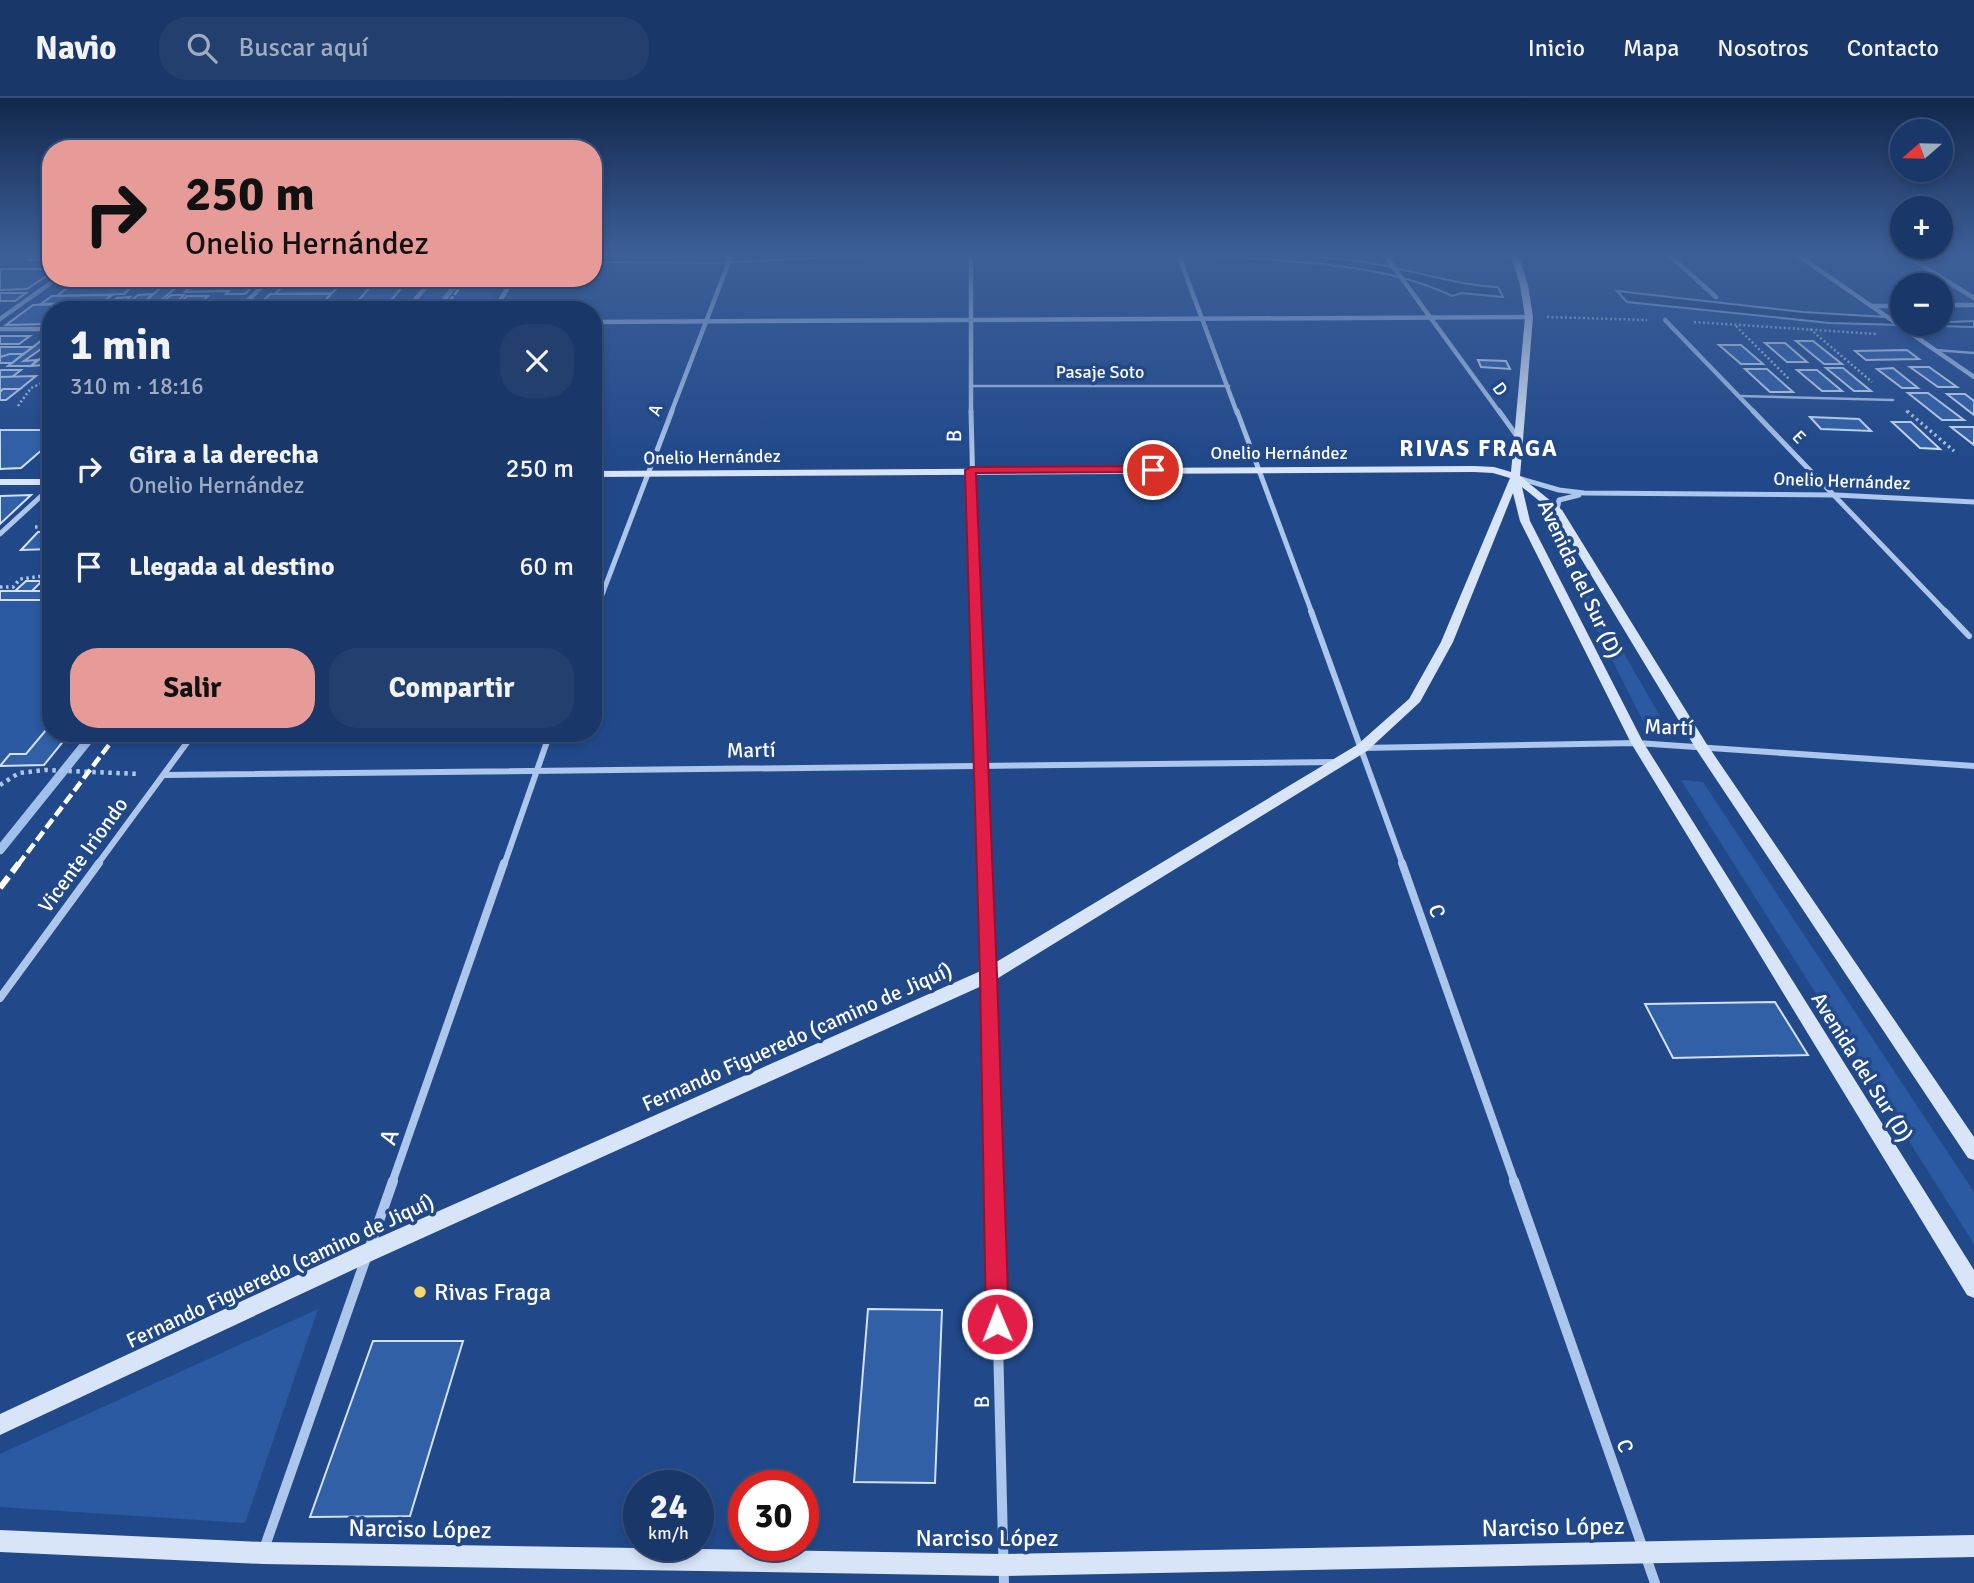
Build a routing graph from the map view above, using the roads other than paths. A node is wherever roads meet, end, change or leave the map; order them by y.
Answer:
1 (705, 323) edge
2 (970, 323) edge
3 (1204, 323) edge
4 (1435, 323) edge
5 (1528, 323) edge
6 (1668, 323) edge
7 (1895, 323) edge
8 (42, 329) edge
9 (0, 330) edge
10 (1935, 350) junction
11 (1974, 353) edge
12 (1974, 377) edge
13 (972, 386) junction
14 (1229, 386) junction
15 (1739, 396) junction
16 (1893, 400) dead end
17 (1519, 439) junction
18 (1257, 469) junction
19 (971, 470) junction
20 (647, 473) junction
21 (602, 474) edge
22 (1515, 477) junction
23 (0, 482) edge
24 (42, 484) edge
25 (42, 493) edge
26 (1584, 493) junction
27 (1836, 495) junction
28 (1974, 502) edge
29 (1557, 510) junction
30 (1497, 520) junction
31 (1525, 521) junction
32 (0, 534) edge
33 (602, 593) edge
34 (1969, 636) dead end
35 (188, 742) edge
36 (547, 742) edge
37 (1637, 743) junction
38 (1701, 746) junction
39 (1362, 748) junction
40 (1338, 762) junction
41 (981, 764) junction
42 (1974, 766) edge
43 (536, 770) junction
44 (165, 775) junction
45 (989, 975) junction
46 (0, 998) edge
47 (1974, 1152) edge
48 (369, 1252) junction
49 (1974, 1288) edge
50 (0, 1425) edge
51 (0, 1541) edge
52 (1974, 1546) edge
53 (1643, 1551) junction
54 (263, 1553) junction
55 (1004, 1574) edge
56 (1654, 1583) edge

1 - 20 street, A
2 - 13 street, B
3 - 14 street, C
4 - 17 street, D
5 - 17 street, Fernando Figueredo (camino de Jiquí)
6 - 15 street, E
7 - 10 street
8 - 9 street
10 - 11 lane
10 - 12 street
13 - 14 lane, Pasaje Soto
13 - 19 street, B
14 - 18 street, C
15 - 16 lane
15 - 27 street, E
17 - 22 street, Fernando Figueredo (camino de Jiquí)
18 - 19 street, Onelio Hernández
18 - 22 street, Onelio Hernández
18 - 39 street, C
19 - 20 street, Onelio Hernández
19 - 41 street, B
20 - 21 street, Onelio Hernández
20 - 33 street, A
22 - 26 street, Onelio Hernández
22 - 29 street, Avenida del Sur (D)
22 - 30 street, Fernando Figueredo (camino de Jiquí)
22 - 31 street, Avenida del Sur (D)
23 - 24 street
25 - 32 street
26 - 27 street, Onelio Hernández
26 - 29 street
27 - 28 street, Onelio Hernández
27 - 34 street, E
29 - 38 street, Avenida del Sur (D)
30 - 31 street
30 - 39 street, Fernando Figueredo (camino de Jiquí)
31 - 37 street, Avenida del Sur (D)
35 - 44 street, Vicente Iriondo
36 - 43 street, A
37 - 38 street, Martí
37 - 39 street, Martí
37 - 49 street, Avenida del Sur (D)
38 - 42 street, Martí
38 - 47 street, Avenida del Sur (D)
39 - 40 street, Fernando Figueredo (camino de Jiquí)
39 - 53 street, C
40 - 41 street, Martí
40 - 45 street, Fernando Figueredo (camino de Jiquí)
41 - 43 street, Martí
41 - 45 street, B
43 - 44 street, Martí
43 - 48 street, A
44 - 46 street, Vicente Iriondo
45 - 48 street, Fernando Figueredo (camino de Jiquí)
45 - 55 street, B
48 - 50 street, Fernando Figueredo (camino de Jiquí)
48 - 54 street, A
51 - 54 street, Narciso López
52 - 53 street, Narciso López
53 - 55 street, Narciso López
53 - 56 street, C
54 - 55 street, Narciso López

